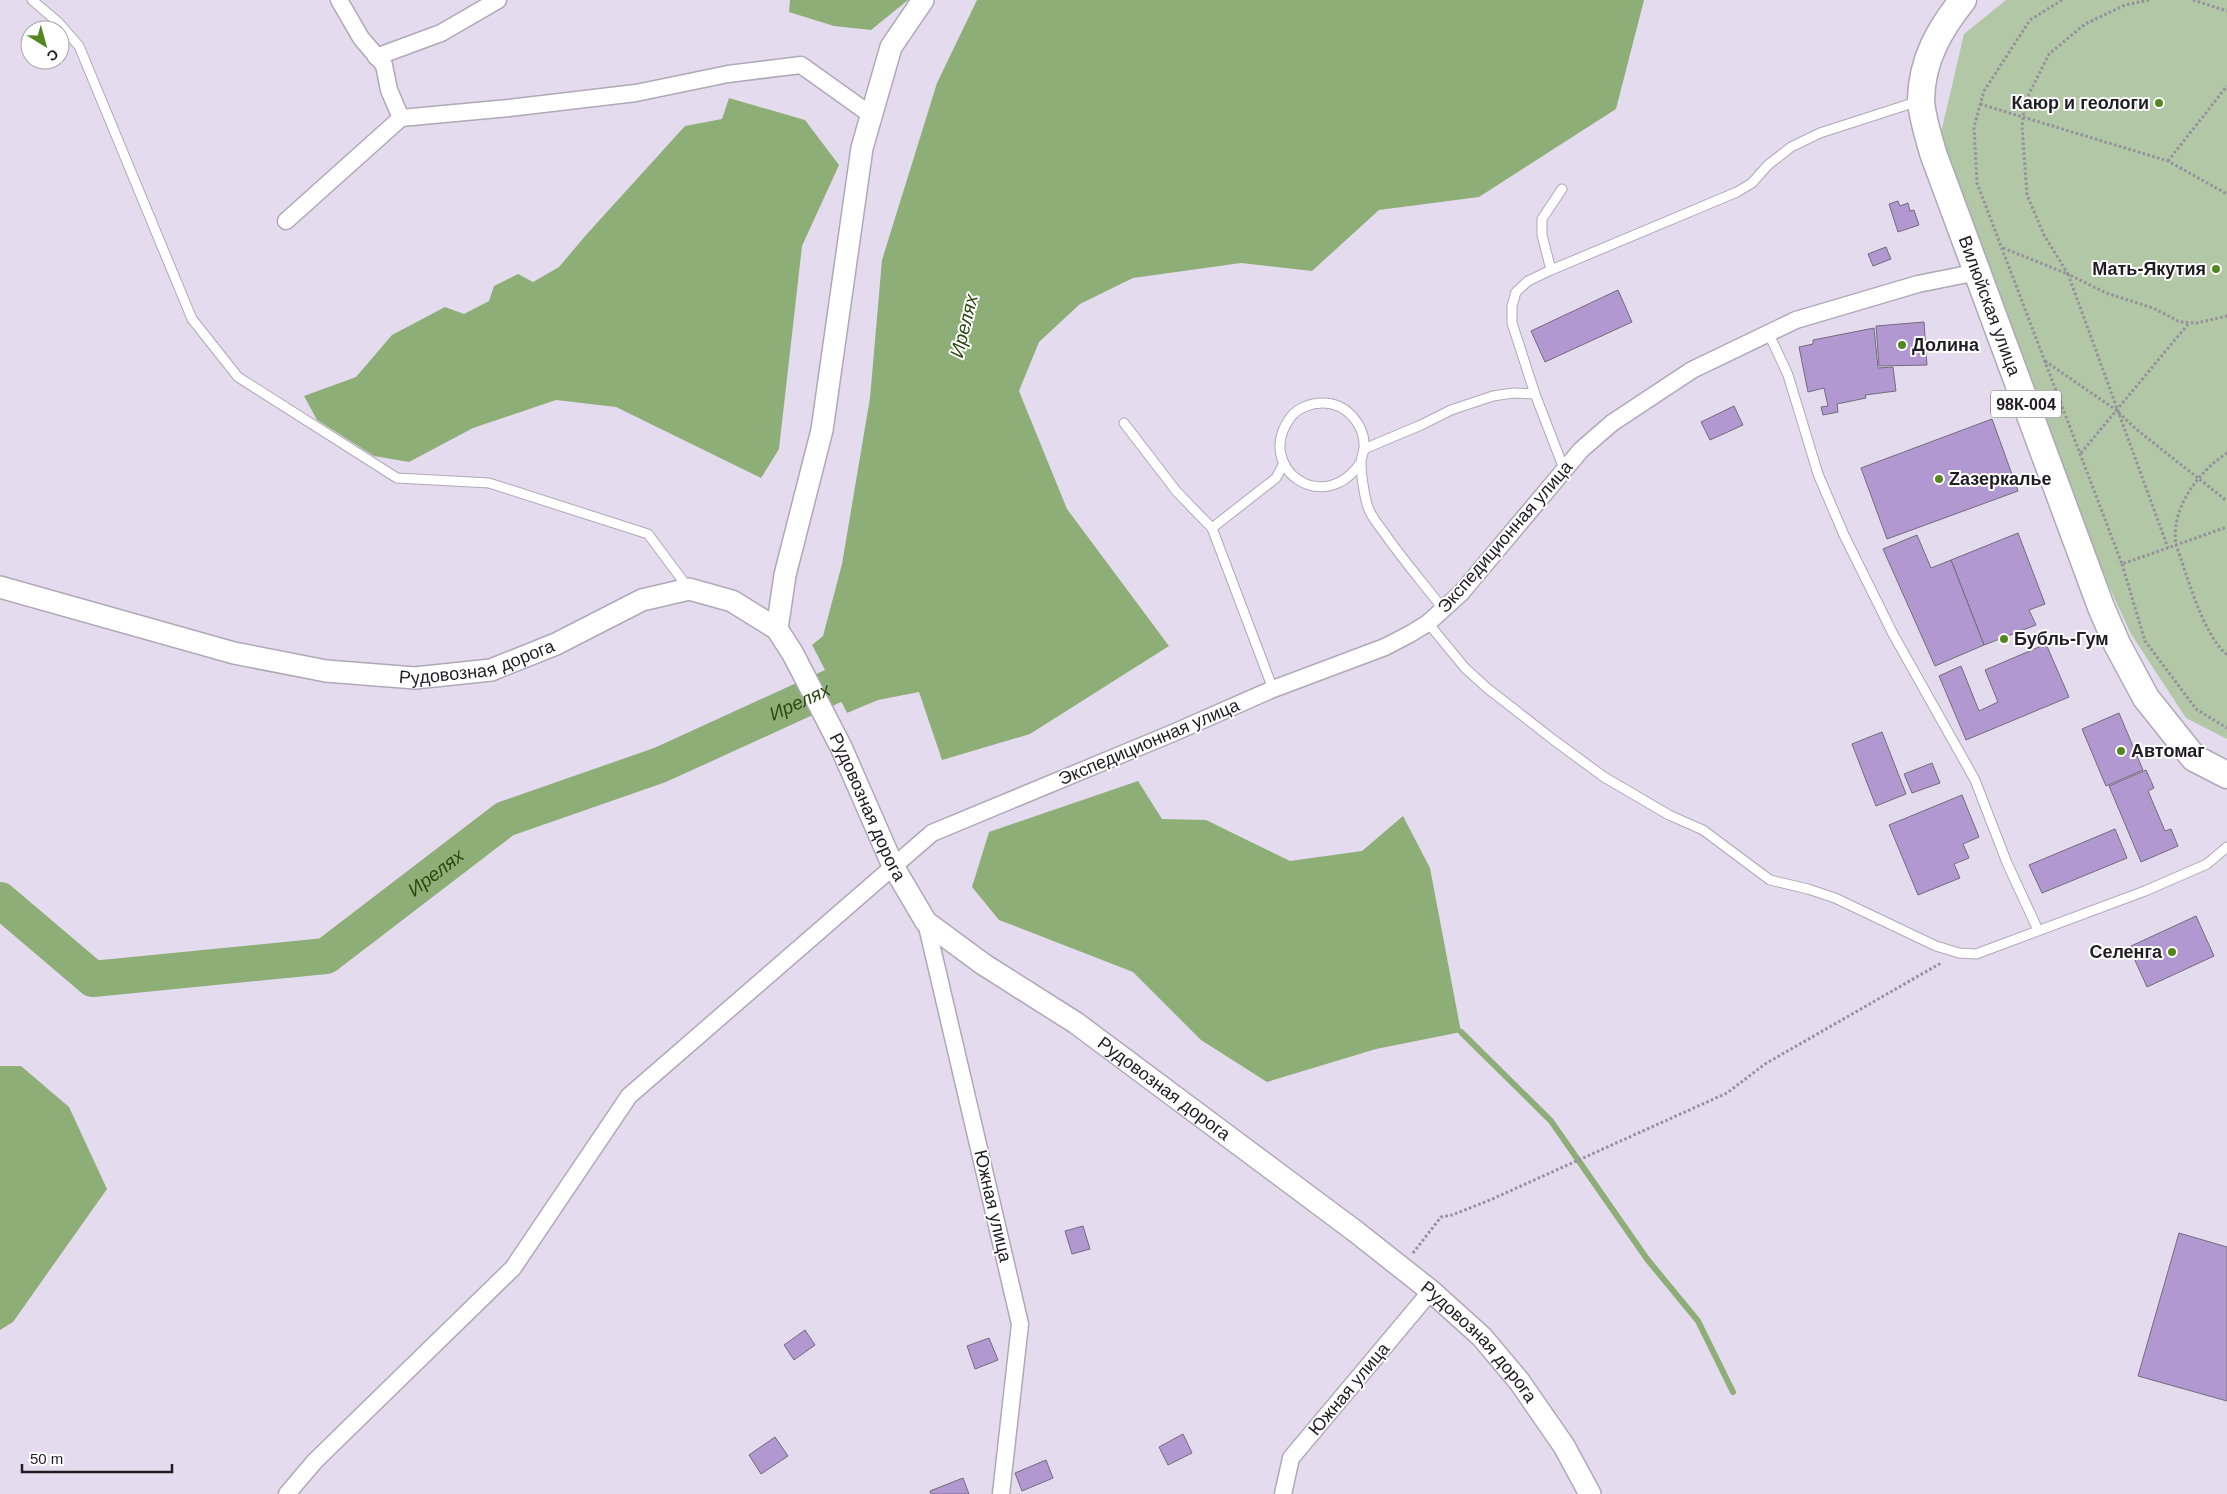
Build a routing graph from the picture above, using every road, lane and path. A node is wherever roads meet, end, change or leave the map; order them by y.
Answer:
1 (32, 0) edge
2 (339, 0) edge
3 (498, 0) edge
4 (923, 0) edge
5 (1963, 0) edge
6 (2062, 0) edge
7 (2148, 0) edge
8 (2193, 0) edge
9 (2227, 11) edge
10 (376, 56) junction
11 (2227, 86) edge
12 (1921, 101) junction
13 (1980, 104) junction
14 (871, 115) junction
15 (2023, 117) junction
16 (401, 118) junction
17 (2168, 162) junction
18 (1562, 189) dead end
19 (2227, 194) edge
20 (286, 221) dead end
21 (2002, 248) junction
22 (1551, 270) junction
23 (1978, 272) junction
24 (2068, 274) junction
25 (2226, 316) edge
26 (2227, 322) edge
27 (2189, 323) junction
28 (1768, 332) junction
29 (2045, 361) junction
30 (1535, 394) junction
31 (2116, 410) junction
32 (1124, 423) dead end
33 (1364, 450) junction
34 (2227, 453) edge
35 (2080, 454) junction
36 (1361, 462) junction
37 (1284, 463) junction
38 (1564, 469) junction
39 (2198, 479) junction
40 (2227, 501) edge
41 (2227, 527) edge
42 (1212, 528) junction
43 (2176, 545) junction
44 (2168, 548) junction
45 (2122, 564) junction
46 (0, 586) edge
47 (689, 589) junction
48 (1443, 609) junction
49 (1428, 622) junction
50 (777, 629) junction
51 (2227, 655) edge
52 (1273, 689) junction
53 (2227, 728) edge
54 (2227, 775) edge
55 (2227, 847) edge
56 (893, 866) junction
57 (926, 922) junction
58 (2038, 930) junction
59 (1959, 953) junction
60 (1421, 1244) dead end
61 (1431, 1290) junction
62 (287, 1494) edge
63 (1001, 1494) edge
64 (1283, 1494) edge
65 (1590, 1494) edge

1 - 47 lane
2 - 10 street
3 - 10 street
4 - 14 street
5 - 12 main road, Вилюйская улица / 98К-004
6 - 13 path
7 - 15 path
8 - 9 path
10 - 16 street
11 - 17 path
12 - 22 lane
12 - 23 main road, Вилюйская улица / 98К-004
13 - 15 path
13 - 21 path
14 - 16 street
14 - 50 street
15 - 17 path
15 - 24 path
16 - 20 street
17 - 19 path
18 - 22 lane
21 - 24 path
21 - 29 path
22 - 30 lane
23 - 28 street, Экспедиционная улица
23 - 54 main road, Вилюйская улица / 98К-004
24 - 27 path
24 - 31 path
25 - 26 path
25 - 27 path
27 - 31 path
28 - 38 street, Экспедиционная улица
28 - 58 lane
29 - 31 path
29 - 35 path
30 - 33 lane
30 - 38 lane
31 - 35 path
31 - 39 path
31 - 44 path
32 - 42 lane
33 - 36 lane
33 - 37 lane
34 - 39 path
35 - 45 path
36 - 37 lane
36 - 48 lane
37 - 42 lane
38 - 48 street, Экспедиционная улица
39 - 40 path
39 - 43 path
41 - 43 path
42 - 52 lane
43 - 44 path
43 - 51 path
44 - 45 path
45 - 53 path
46 - 47 street, Рудовозная дорога
47 - 50 street, Рудовозная дорога
48 - 49 street, Экспедиционная улица
49 - 52 street, Экспедиционная улица
49 - 59 lane
50 - 56 street, Рудовозная дорога
52 - 56 street, Экспедиционная улица
55 - 58 lane
56 - 57 street, Рудовозная дорога
56 - 62 street, Экспедиционная улица
57 - 61 street, Рудовозная дорога
57 - 63 street, Южная улица
58 - 59 lane
59 - 60 path
61 - 64 street, Южная улица
61 - 65 street, Рудовозная дорога

